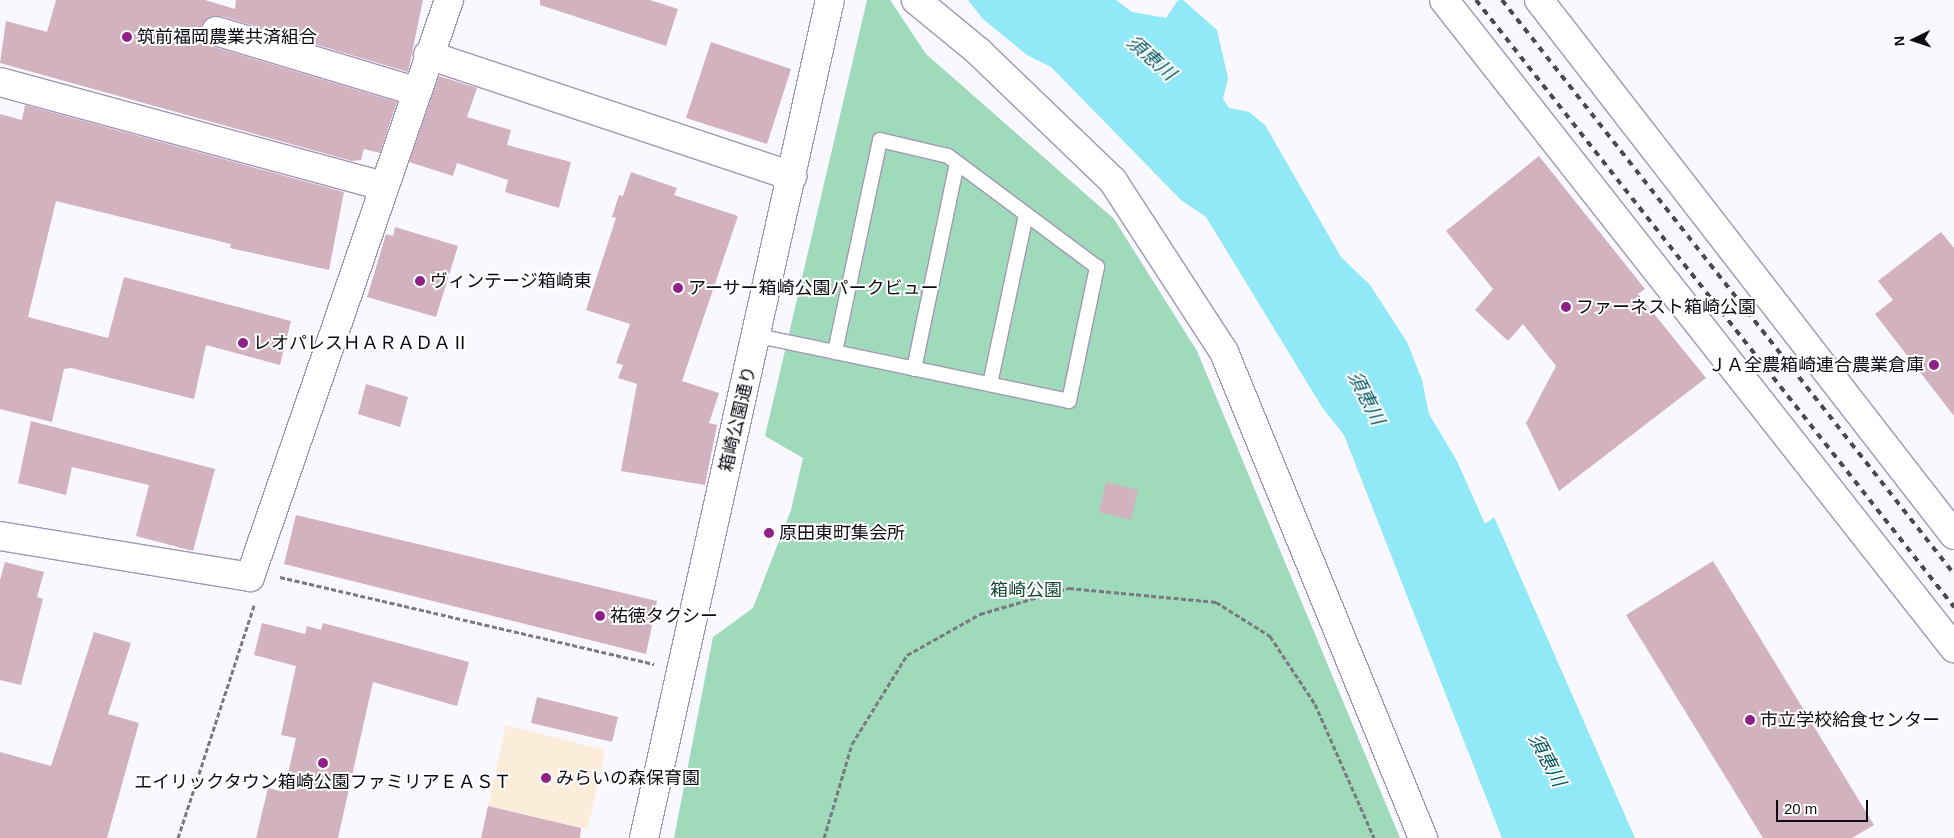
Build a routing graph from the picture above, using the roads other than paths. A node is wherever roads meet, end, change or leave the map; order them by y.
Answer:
1 (449, 0) edge
2 (830, 0) edge
3 (916, 0) edge
4 (1444, 0) edge
5 (1539, 0) edge
6 (216, 31) dead end
7 (428, 55) junction
8 (0, 82) edge
9 (415, 91) junction
10 (957, 163) junction
11 (792, 176) junction
12 (383, 186) junction
13 (1026, 214) junction
14 (758, 336) junction
15 (834, 352) junction
16 (914, 369) junction
17 (990, 384) junction
18 (0, 536) edge
19 (1954, 536) edge
20 (1954, 648) edge
21 (644, 838) edge
22 (1423, 838) edge

1 - 7 street
2 - 11 street, 箱崎公園通り
3 - 22 street
4 - 20 street
5 - 19 street
6 - 9 street
7 - 9 street
7 - 11 street
8 - 12 street
9 - 12 street
10 - 13 lane
10 - 15 lane
10 - 16 lane
11 - 14 street, 箱崎公園通り
12 - 18 street
13 - 17 lane
13 - 17 lane
14 - 15 lane
14 - 21 street, 箱崎公園通り
15 - 16 lane
16 - 17 lane

